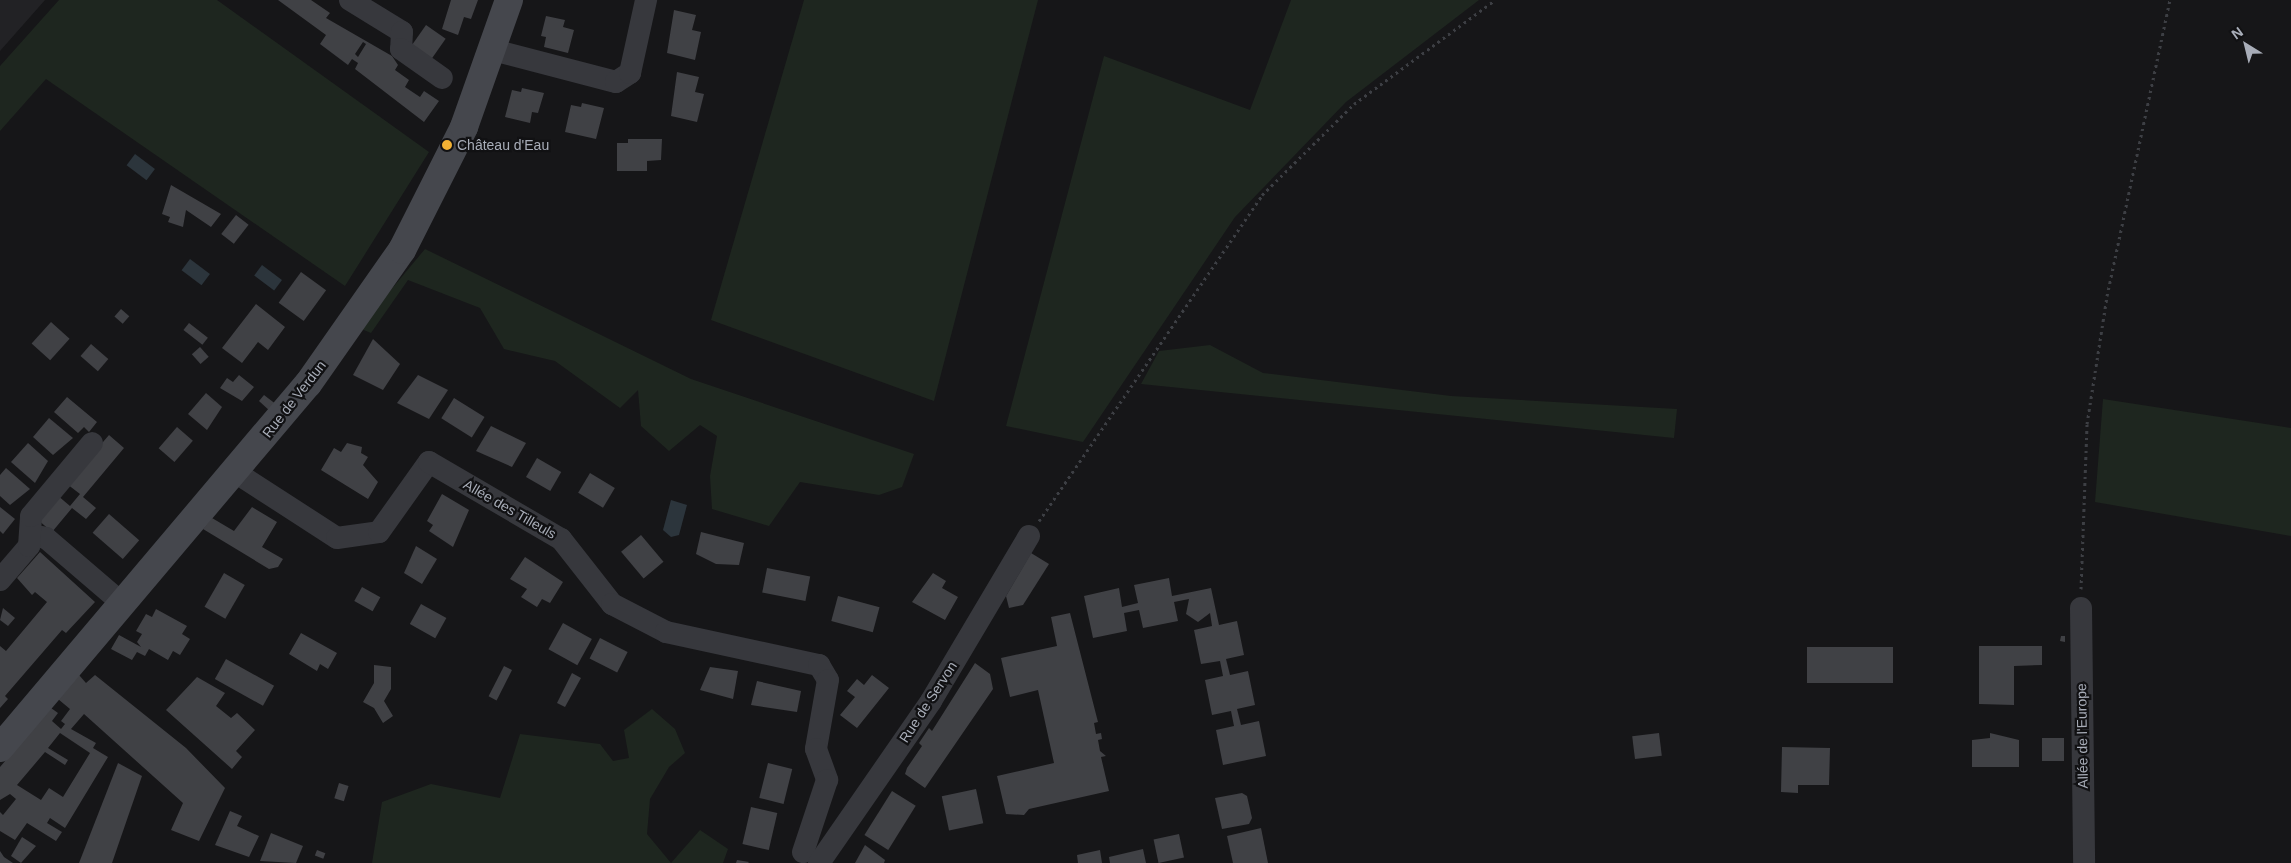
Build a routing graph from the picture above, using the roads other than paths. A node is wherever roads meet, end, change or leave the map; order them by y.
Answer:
1 (350, 0) edge
2 (509, 0) edge
3 (646, 0) edge
4 (493, 50) junction
5 (442, 78) dead end
6 (92, 443) dead end
7 (235, 472) junction
8 (31, 535) junction
9 (1028, 536) road end
10 (0, 580) edge
11 (123, 604) junction
12 (2081, 608) road end
13 (0, 748) edge
14 (811, 857) edge
15 (2084, 863) edge

1 - 5 street
2 - 4 street, Rue de Verdun
3 - 4 street
4 - 7 street, Rue de Verdun
6 - 8 street
7 - 11 street, Rue de Verdun
7 - 14 street, Allée des Tilleuls
8 - 10 street
8 - 11 street
9 - 14 street, Rue de Servon
11 - 13 street, Rue de Verdun
12 - 15 street, Allée de l'Europe

